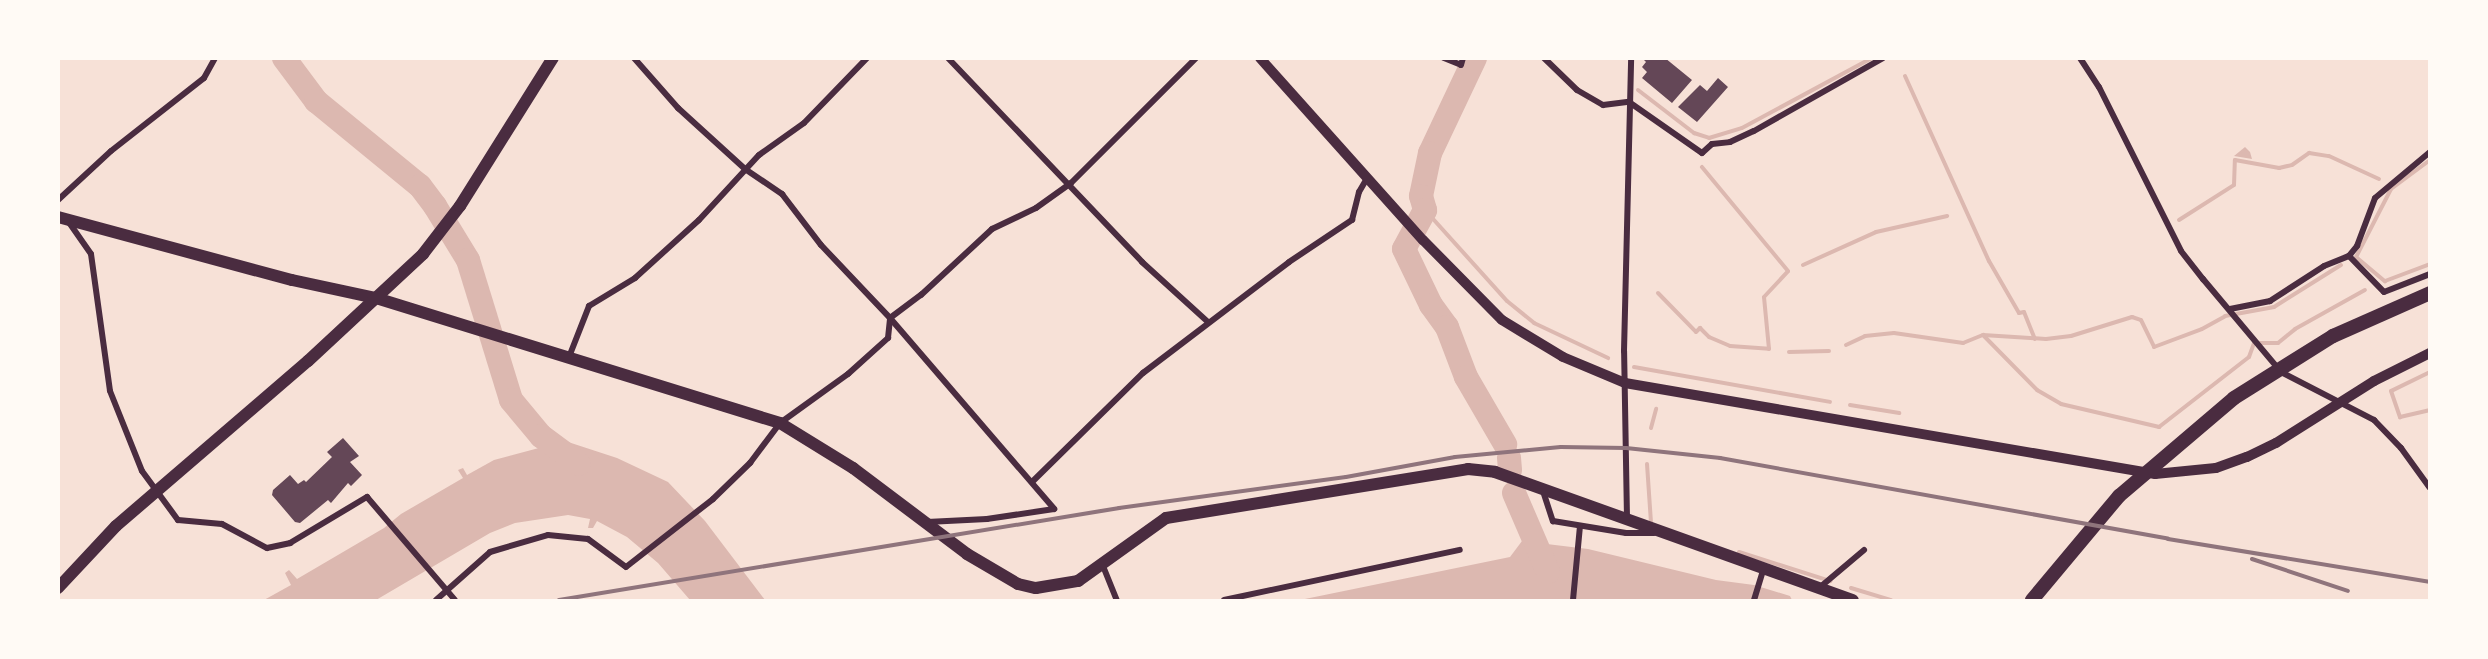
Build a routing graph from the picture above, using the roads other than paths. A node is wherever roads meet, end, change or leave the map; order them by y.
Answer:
1 (215, 58) edge
2 (553, 58) edge
3 (634, 58) edge
4 (867, 58) edge
5 (948, 58) edge
6 (1260, 58) edge
7 (1444, 58) edge
8 (1463, 58) edge
9 (1544, 58) edge
10 (1631, 58) edge
11 (1883, 58) edge
12 (2080, 58) edge
13 (1194, 59) edge
14 (1629, 102) junction
15 (2430, 152) edge
16 (747, 170) junction
17 (1367, 178) junction
18 (1071, 183) junction
19 (58, 200) edge
20 (63, 218) edge
21 (2349, 256) junction
22 (2430, 274) edge
23 (2430, 293) edge
24 (376, 298) junction
25 (2230, 310) junction
26 (890, 318) junction
27 (1208, 322) junction
28 (2430, 353) edge
29 (569, 357) junction
30 (1625, 383) junction
31 (2336, 403) junction
32 (780, 423) junction
33 (1032, 482) junction
34 (2430, 488) edge
35 (1543, 491) junction
36 (158, 492) junction
37 (1627, 518) junction
38 (926, 522) junction
39 (1580, 525) junction
40 (1657, 533) junction
41 (1460, 550) dead end
42 (1864, 550) dead end
43 (1103, 566) junction
44 (1763, 573) junction
45 (1820, 586) junction
46 (58, 588) edge
47 (448, 593) junction
48 (436, 600) edge
49 (455, 600) edge
50 (1117, 600) edge
51 (1224, 600) edge
52 (1573, 600) edge
53 (1754, 600) edge
54 (1853, 600) edge
55 (2032, 600) edge

1 - 19 street
2 - 24 main road
3 - 16 street
4 - 16 street
5 - 18 street
6 - 17 street
7 - 8 street
9 - 14 street
10 - 14 street
11 - 14 street
12 - 25 street
13 - 18 street
14 - 30 street
15 - 21 street
16 - 26 street
16 - 29 street
17 - 27 street
17 - 30 street
18 - 26 street
18 - 27 street
20 - 24 main road
20 - 36 street
21 - 22 street
21 - 25 street
23 - 55 main road
24 - 29 main road
24 - 36 main road
25 - 31 street
26 - 32 street
26 - 33 street
27 - 33 street
28 - 31 street
29 - 32 main road
30 - 31 street
30 - 37 street
31 - 34 street
32 - 38 main road
32 - 47 street
33 - 38 street
35 - 37 main road
35 - 39 street
35 - 43 main road
36 - 46 main road
36 - 47 street
37 - 40 main road
38 - 43 main road
39 - 40 street
39 - 52 street
40 - 44 main road
41 - 51 street
42 - 45 street
43 - 50 street
44 - 45 main road
44 - 53 street
45 - 54 main road
47 - 48 street
47 - 49 street

